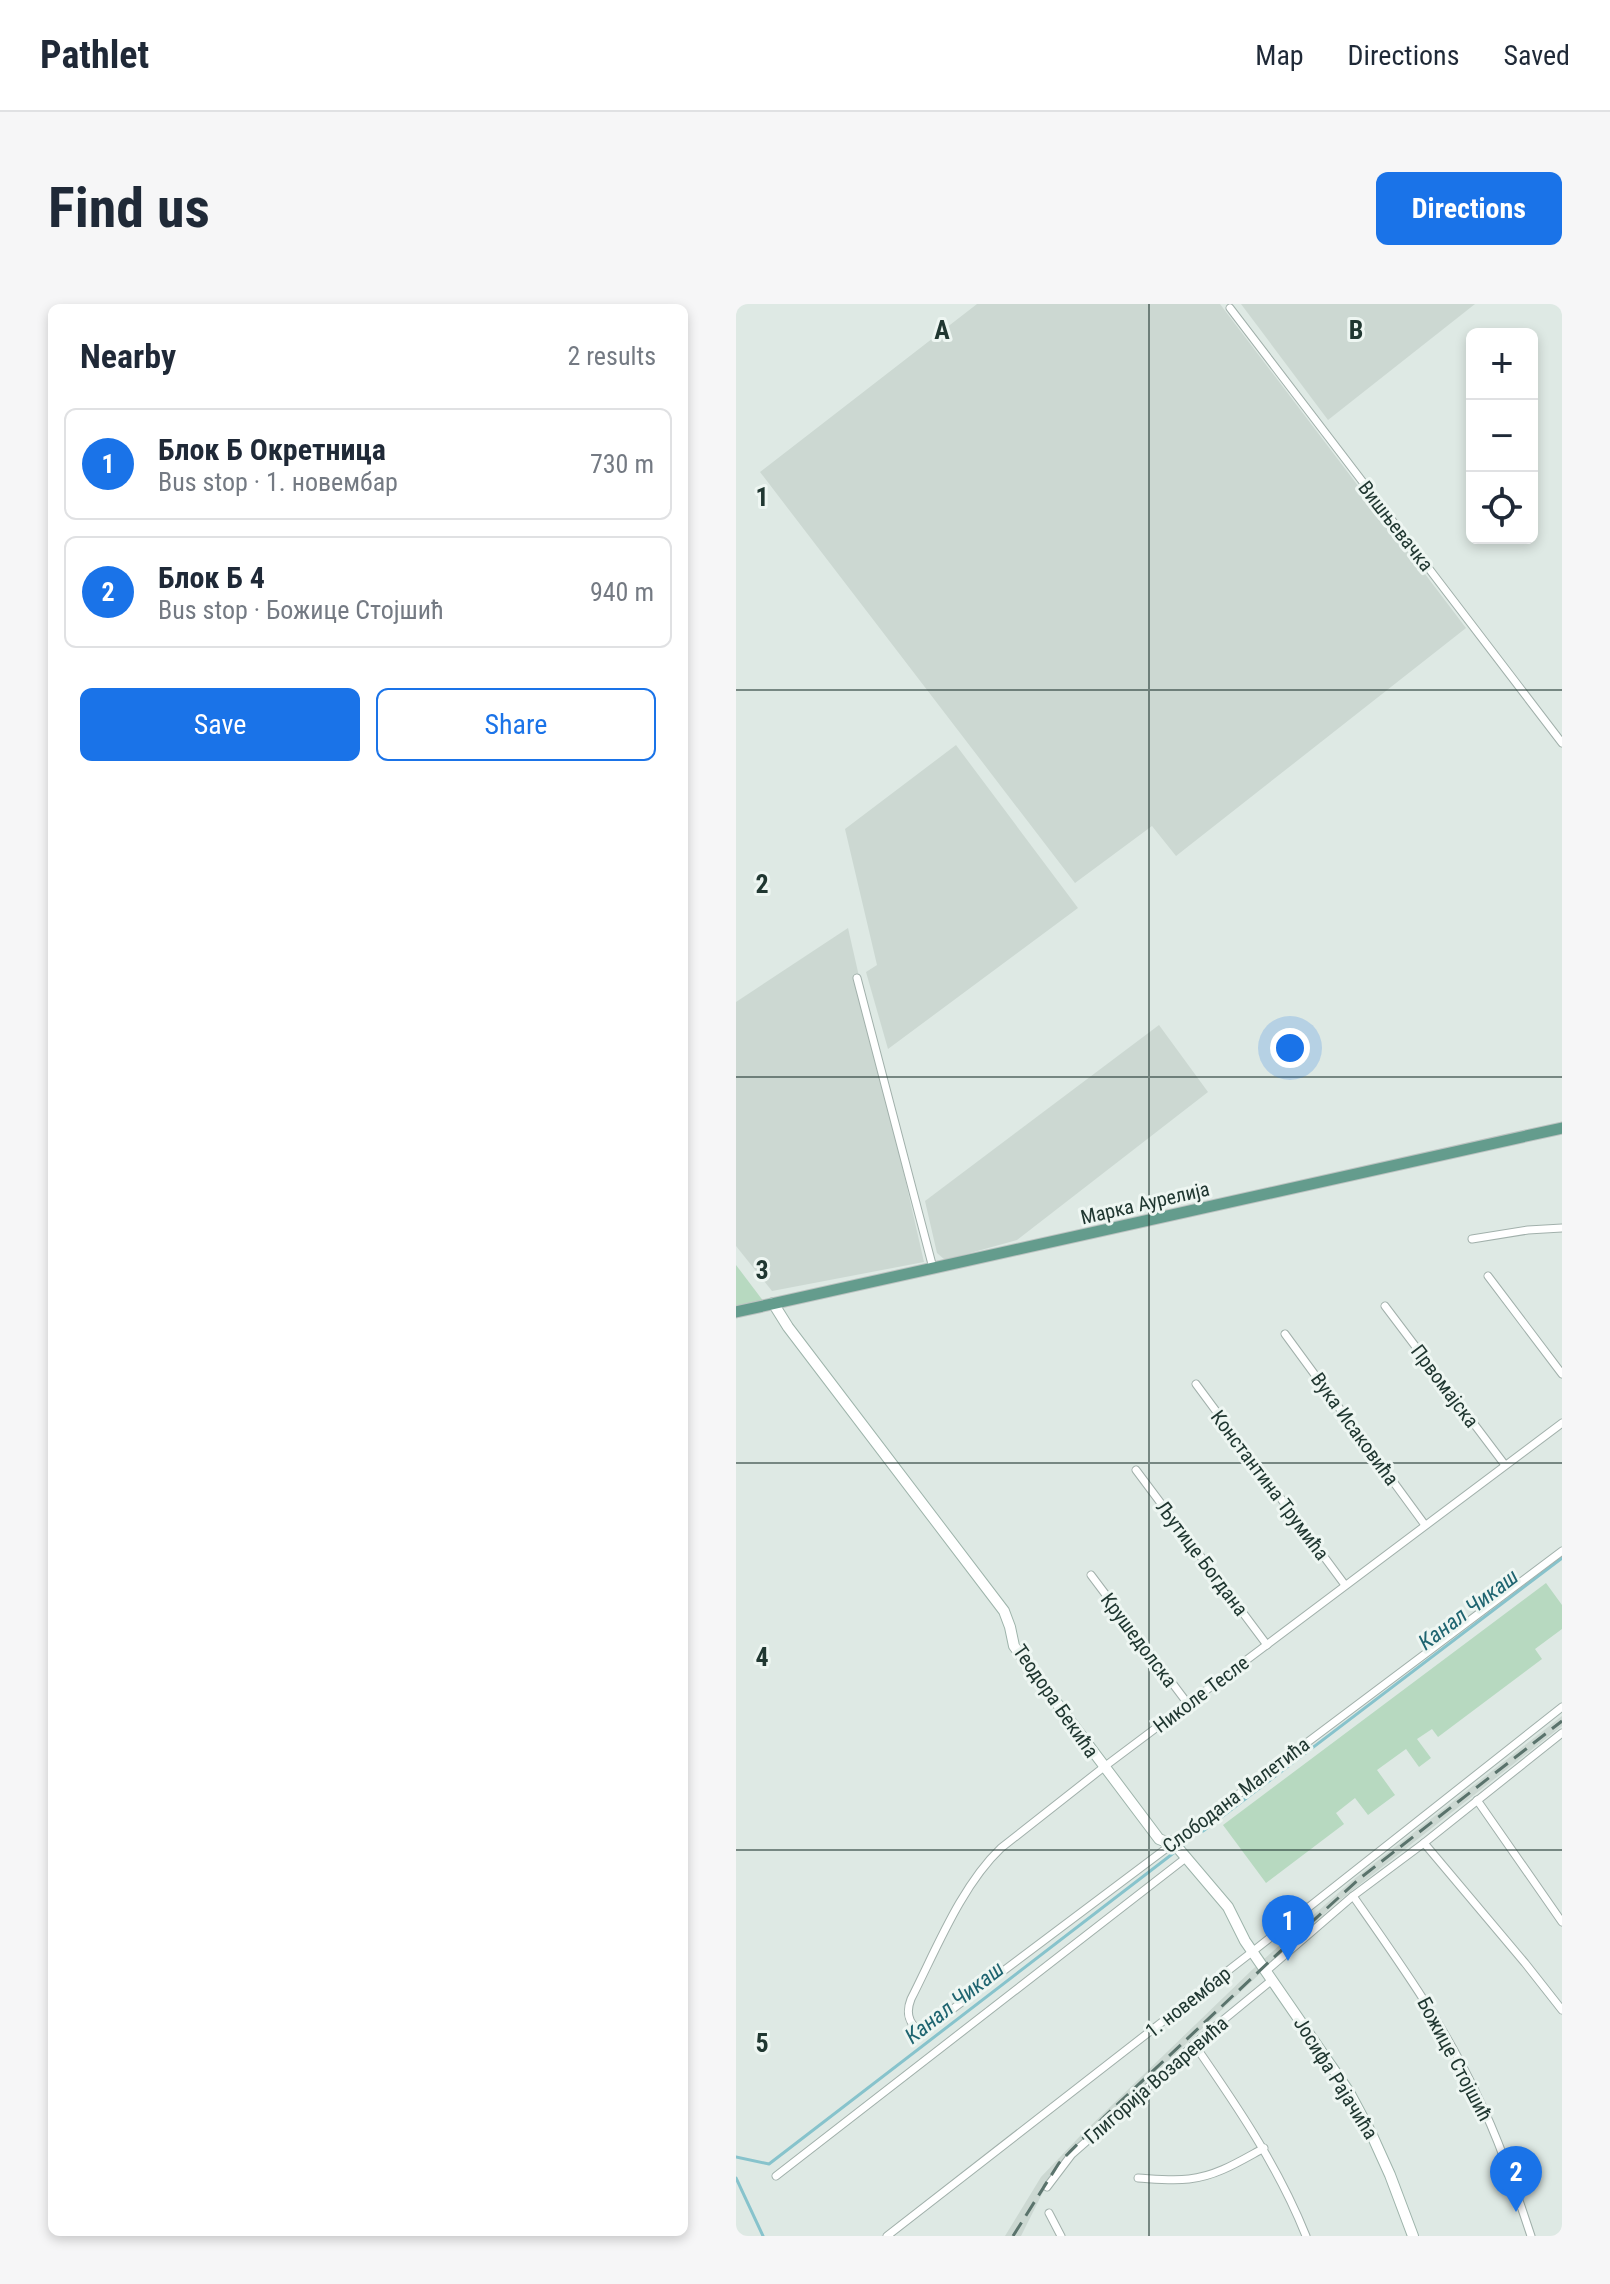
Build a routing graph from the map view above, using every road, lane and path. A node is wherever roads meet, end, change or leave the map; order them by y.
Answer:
1 (1230, 308) dead end
2 (1562, 743) edge
3 (857, 978) dead end
4 (1562, 1128) edge
5 (1562, 1228) edge
6 (1472, 1239) dead end
7 (933, 1268) junction
8 (1488, 1276) dead end
9 (773, 1303) junction
10 (1385, 1306) dead end
11 (736, 1312) edge
12 (1285, 1334) dead end
13 (1562, 1374) edge
14 (1196, 1384) dead end
15 (1562, 1423) edge
16 (1505, 1465) junction
17 (1136, 1470) dead end
18 (1425, 1525) junction
19 (1562, 1551) edge
20 (1091, 1575) dead end
21 (1345, 1585) junction
22 (1267, 1645) junction
23 (1188, 1704) junction
24 (1562, 1707) edge
25 (1562, 1733) edge
26 (1104, 1767) junction
27 (1477, 1800) junction
28 (1174, 1843) junction
29 (1424, 1843) junction
30 (1186, 1856) junction
31 (1353, 1896) junction
32 (1562, 1922) edge
33 (1252, 1952) junction
34 (1269, 1976) junction
35 (1562, 2010) edge
36 (910, 2020) joint
37 (1194, 2044) junction
38 (1264, 2148) junction
39 (776, 2176) dead end
40 (1138, 2178) dead end
41 (1047, 2187) dead end
42 (1049, 2213) dead end
43 (887, 2236) edge
44 (1061, 2236) edge
45 (1306, 2236) edge
46 (1413, 2236) edge
47 (1531, 2236) edge

1 - 2 street, Вишњевачка
3 - 7 street
4 - 7 main road, Марка Аурелија
5 - 6 street
7 - 9 main road, Марка Аурелија
8 - 13 street
9 - 11 main road, Марка Аурелија
9 - 26 street, Теодора Бекића
10 - 16 street, Првомајска
12 - 18 street, Вука Исаковића
14 - 21 street, Константина Трумића
15 - 16 street, Николе Тесле
16 - 18 street, Николе Тесле
17 - 22 street, Љутице Богдана
18 - 21 street, Николе Тесле
19 - 28 street, Слободана Малетића
20 - 23 street, Крушедолска
21 - 22 street, Николе Тесле
22 - 23 street, Николе Тесле
23 - 26 street, Николе Тесле
24 - 33 street, 1. новембар
25 - 27 street
26 - 28 street, Теодора Бекића
26 - 36 street, Николе Тесле
27 - 29 street
27 - 32 street
28 - 30 street, Теодора Бекића
28 - 36 street, Слободана Малетића
29 - 31 street
29 - 35 street
30 - 33 street, Теодора Бекића
30 - 39 street, Слободана Малетића
31 - 34 street
31 - 47 street, Божице Стојшић
33 - 34 street, Теодора Бекића
33 - 43 street, 1. новембар
34 - 37 street, Глигорија Возаревића
34 - 46 street, Јосифа Рајачића
37 - 38 street
37 - 41 street, Глигорија Возаревића
38 - 40 street
38 - 45 street
42 - 44 street

